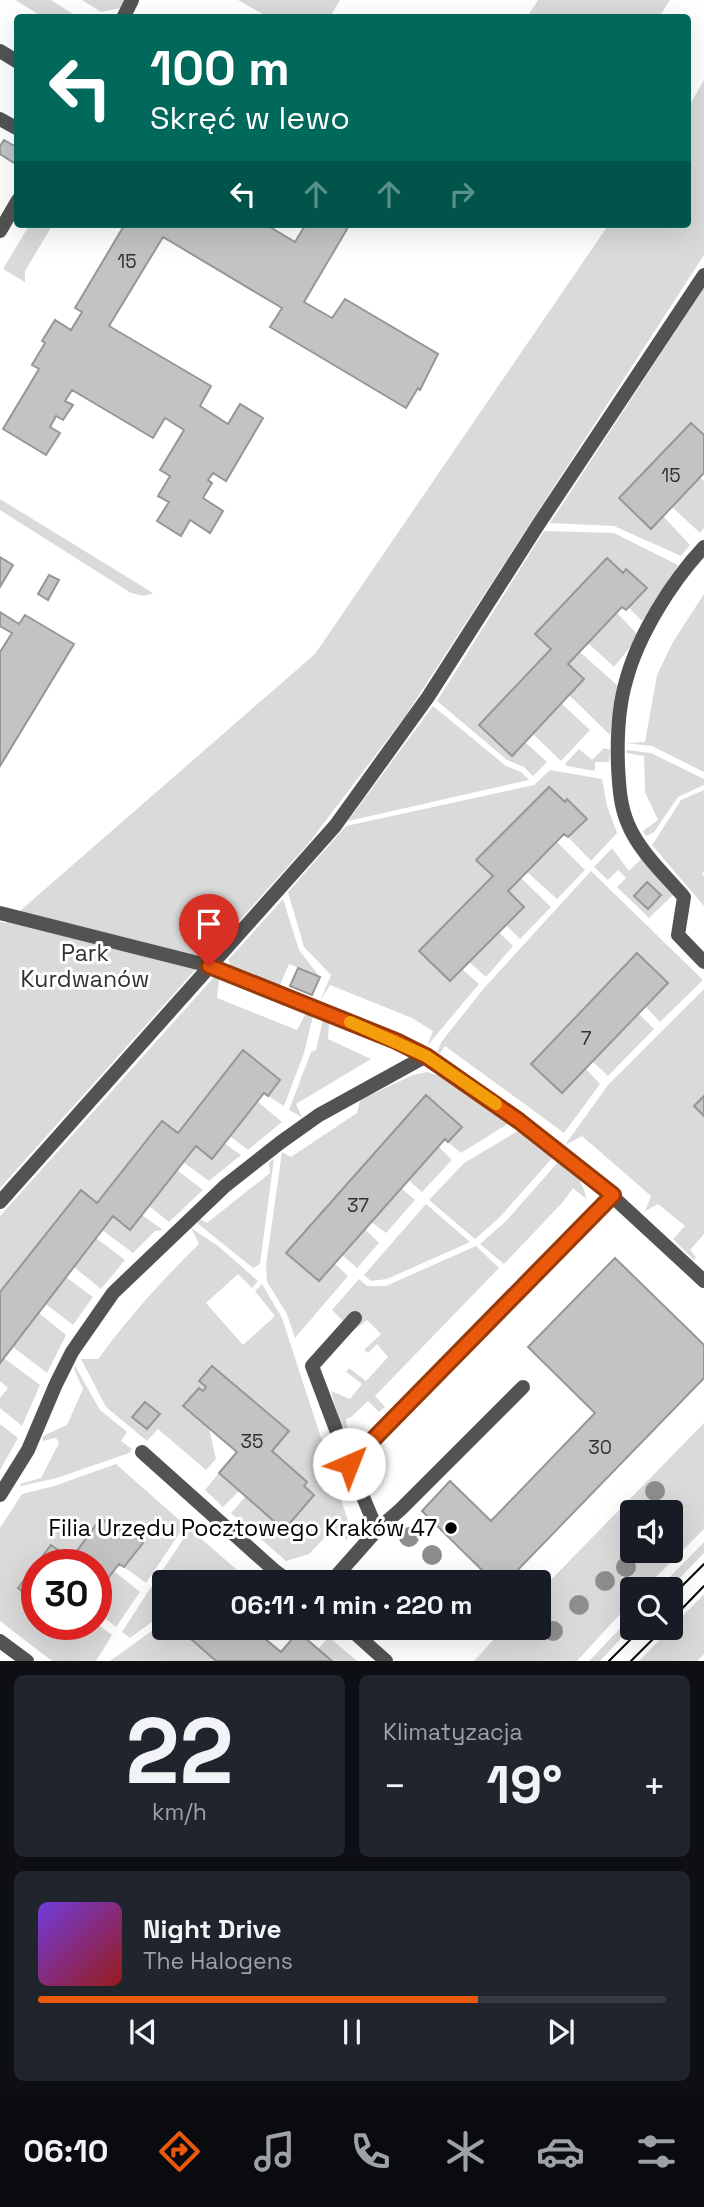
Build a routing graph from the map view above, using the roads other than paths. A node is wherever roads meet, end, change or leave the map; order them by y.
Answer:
1 (9, 206) edge
2 (0, 231) edge
3 (704, 275) edge
4 (704, 547) edge
5 (0, 913) edge
6 (704, 962) edge
7 (209, 966) junction
8 (426, 1056) junction
9 (613, 1195) junction
10 (0, 1202) edge
11 (704, 1281) edge
12 (355, 1318) dead end
13 (523, 1387) dead end
14 (142, 1452) dead end
15 (349, 1464) junction
16 (0, 1495) edge
17 (377, 1530) junction
18 (274, 1570) edge
19 (342, 1570) edge
20 (362, 1640) edge
21 (0, 1641) edge
22 (27, 1661) edge
23 (386, 1661) edge

1 - 2 street
3 - 7 street
4 - 6 street
5 - 7 street
7 - 8 street
7 - 10 street
8 - 9 street
8 - 16 street
9 - 11 street
9 - 15 street
12 - 15 street
13 - 17 street
14 - 18 street
15 - 17 street
17 - 19 street
20 - 23 street
21 - 22 street

